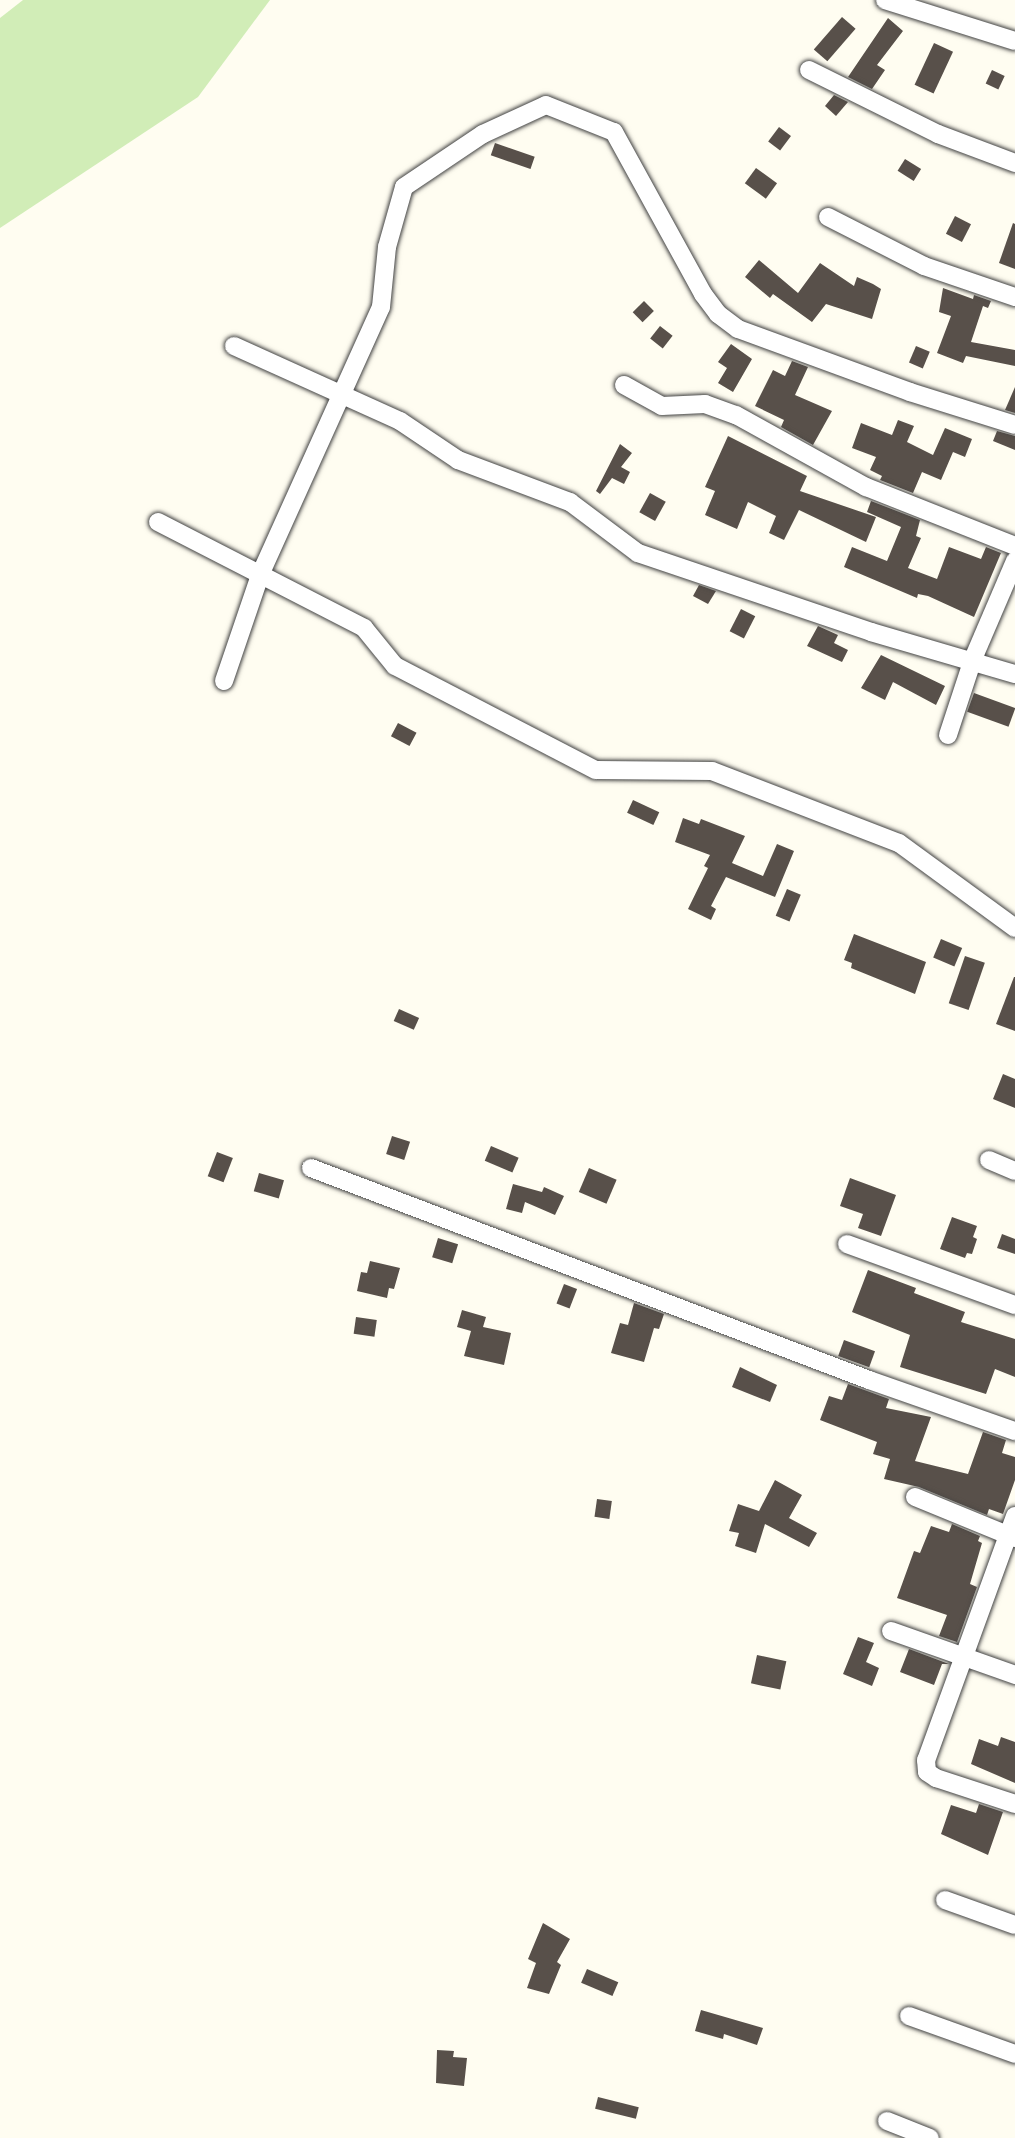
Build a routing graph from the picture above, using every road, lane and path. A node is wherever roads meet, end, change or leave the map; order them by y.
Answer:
1 (885, 0) edge
2 (1015, 41) edge
3 (809, 70) dead end
4 (1015, 163) edge
5 (828, 217) dead end
6 (1015, 297) edge
7 (234, 346) dead end
8 (624, 385) dead end
9 (339, 394) junction
10 (1015, 425) edge
11 (158, 522) dead end
12 (1015, 546) edge
13 (1015, 561) edge
14 (260, 575) junction
15 (973, 659) junction
16 (1015, 674) edge
17 (224, 681) dead end
18 (948, 735) dead end
19 (1015, 928) edge
20 (989, 1161) dead end
21 (311, 1168) dead end
22 (1015, 1171) edge
23 (847, 1244) dead end
24 (1015, 1305) edge
25 (1015, 1431) edge
26 (915, 1497) dead end
27 (1015, 1516) edge
28 (1012, 1537) edge
29 (891, 1631) dead end
30 (966, 1657) junction
31 (1015, 1675) edge
32 (1015, 1804) edge
33 (945, 1900) dead end
34 (1015, 1925) edge
35 (909, 2016) dead end
36 (1015, 2054) edge
37 (887, 2121) dead end
38 (930, 2138) edge

1 - 2 street
3 - 4 street
5 - 6 street
7 - 9 street
8 - 12 street
9 - 10 street
9 - 14 street
9 - 15 street
11 - 14 street
13 - 15 street
14 - 17 street
14 - 19 street
15 - 16 street
15 - 18 street
20 - 22 street
21 - 25 street
23 - 24 street
26 - 28 street
27 - 28 street
28 - 30 street
29 - 30 street
30 - 31 street
30 - 32 street
33 - 34 street
35 - 36 street
37 - 38 street

